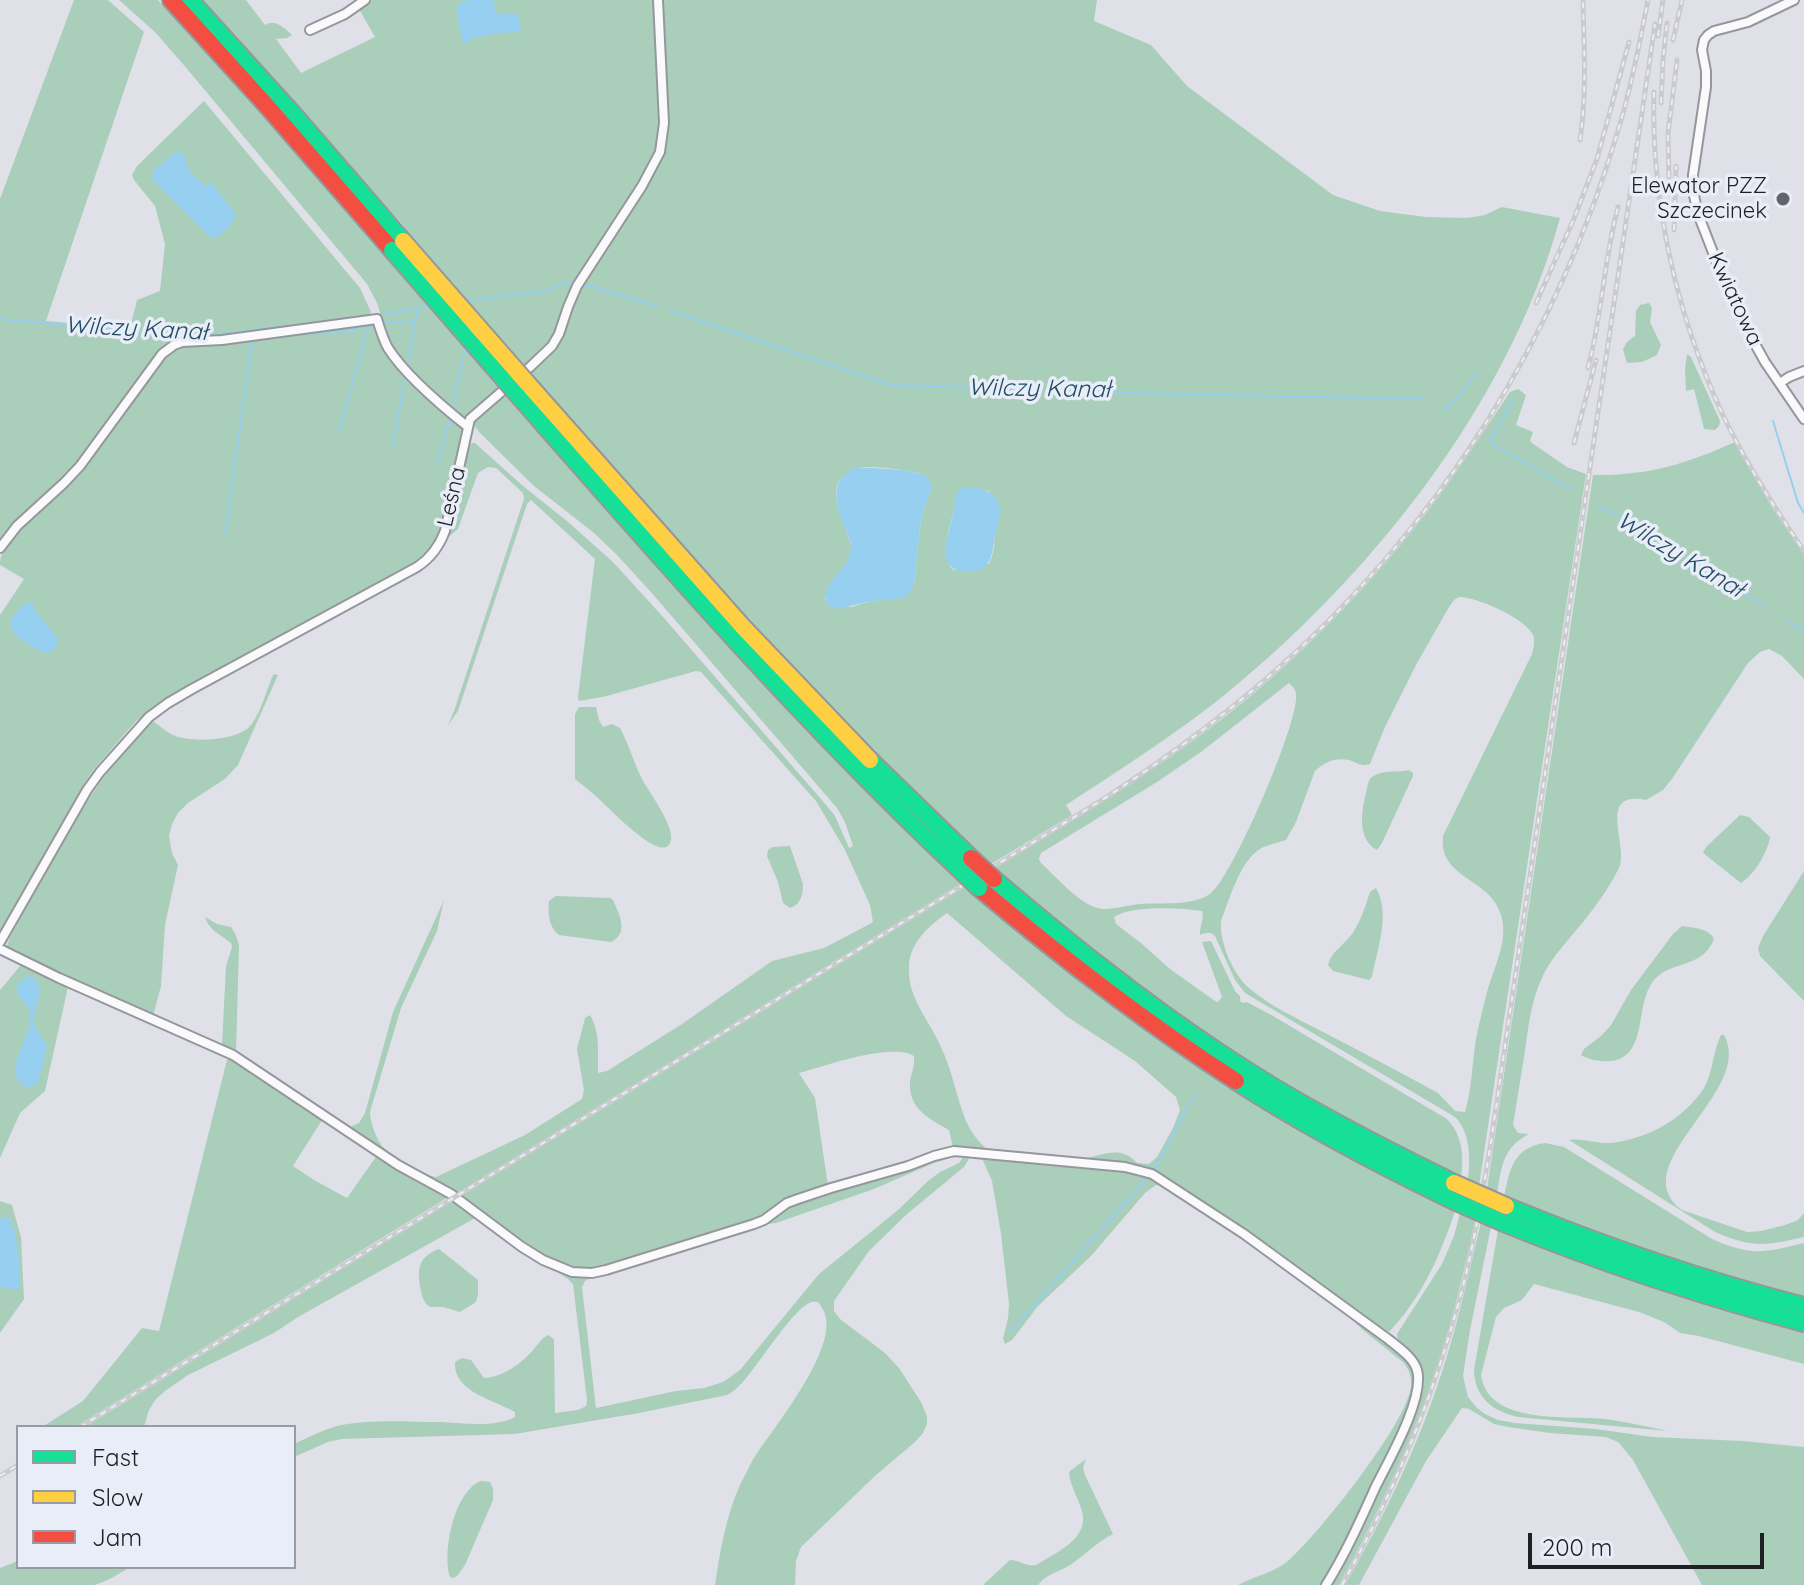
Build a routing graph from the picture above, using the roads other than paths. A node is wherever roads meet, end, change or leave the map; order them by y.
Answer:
1 (171, 0) edge
2 (190, 0) edge
3 (365, 0) edge
4 (658, 0) edge
5 (1794, 0) edge
6 (310, 30) dead end
7 (398, 246) junction
8 (1804, 371) edge
9 (1780, 383) junction
10 (1804, 419) edge
11 (468, 427) junction
12 (0, 548) edge
13 (964, 862) junction
14 (0, 942) edge
15 (0, 949) edge
16 (1453, 1192) junction
17 (1505, 1215) junction
18 (1804, 1306) edge
19 (1804, 1323) edge
20 (1326, 1585) edge

1 - 7 highway
2 - 7 highway
3 - 6 street
4 - 11 street, Leśna
5 - 9 street, Kwiatowa
7 - 13 highway, bridge
8 - 9 street
9 - 10 street, Kwiatowa
11 - 12 street
11 - 14 street, Leśna
13 - 16 highway, bridge
13 - 16 highway, bridge
15 - 20 street
16 - 17 highway, bridge
17 - 18 highway
17 - 19 highway

